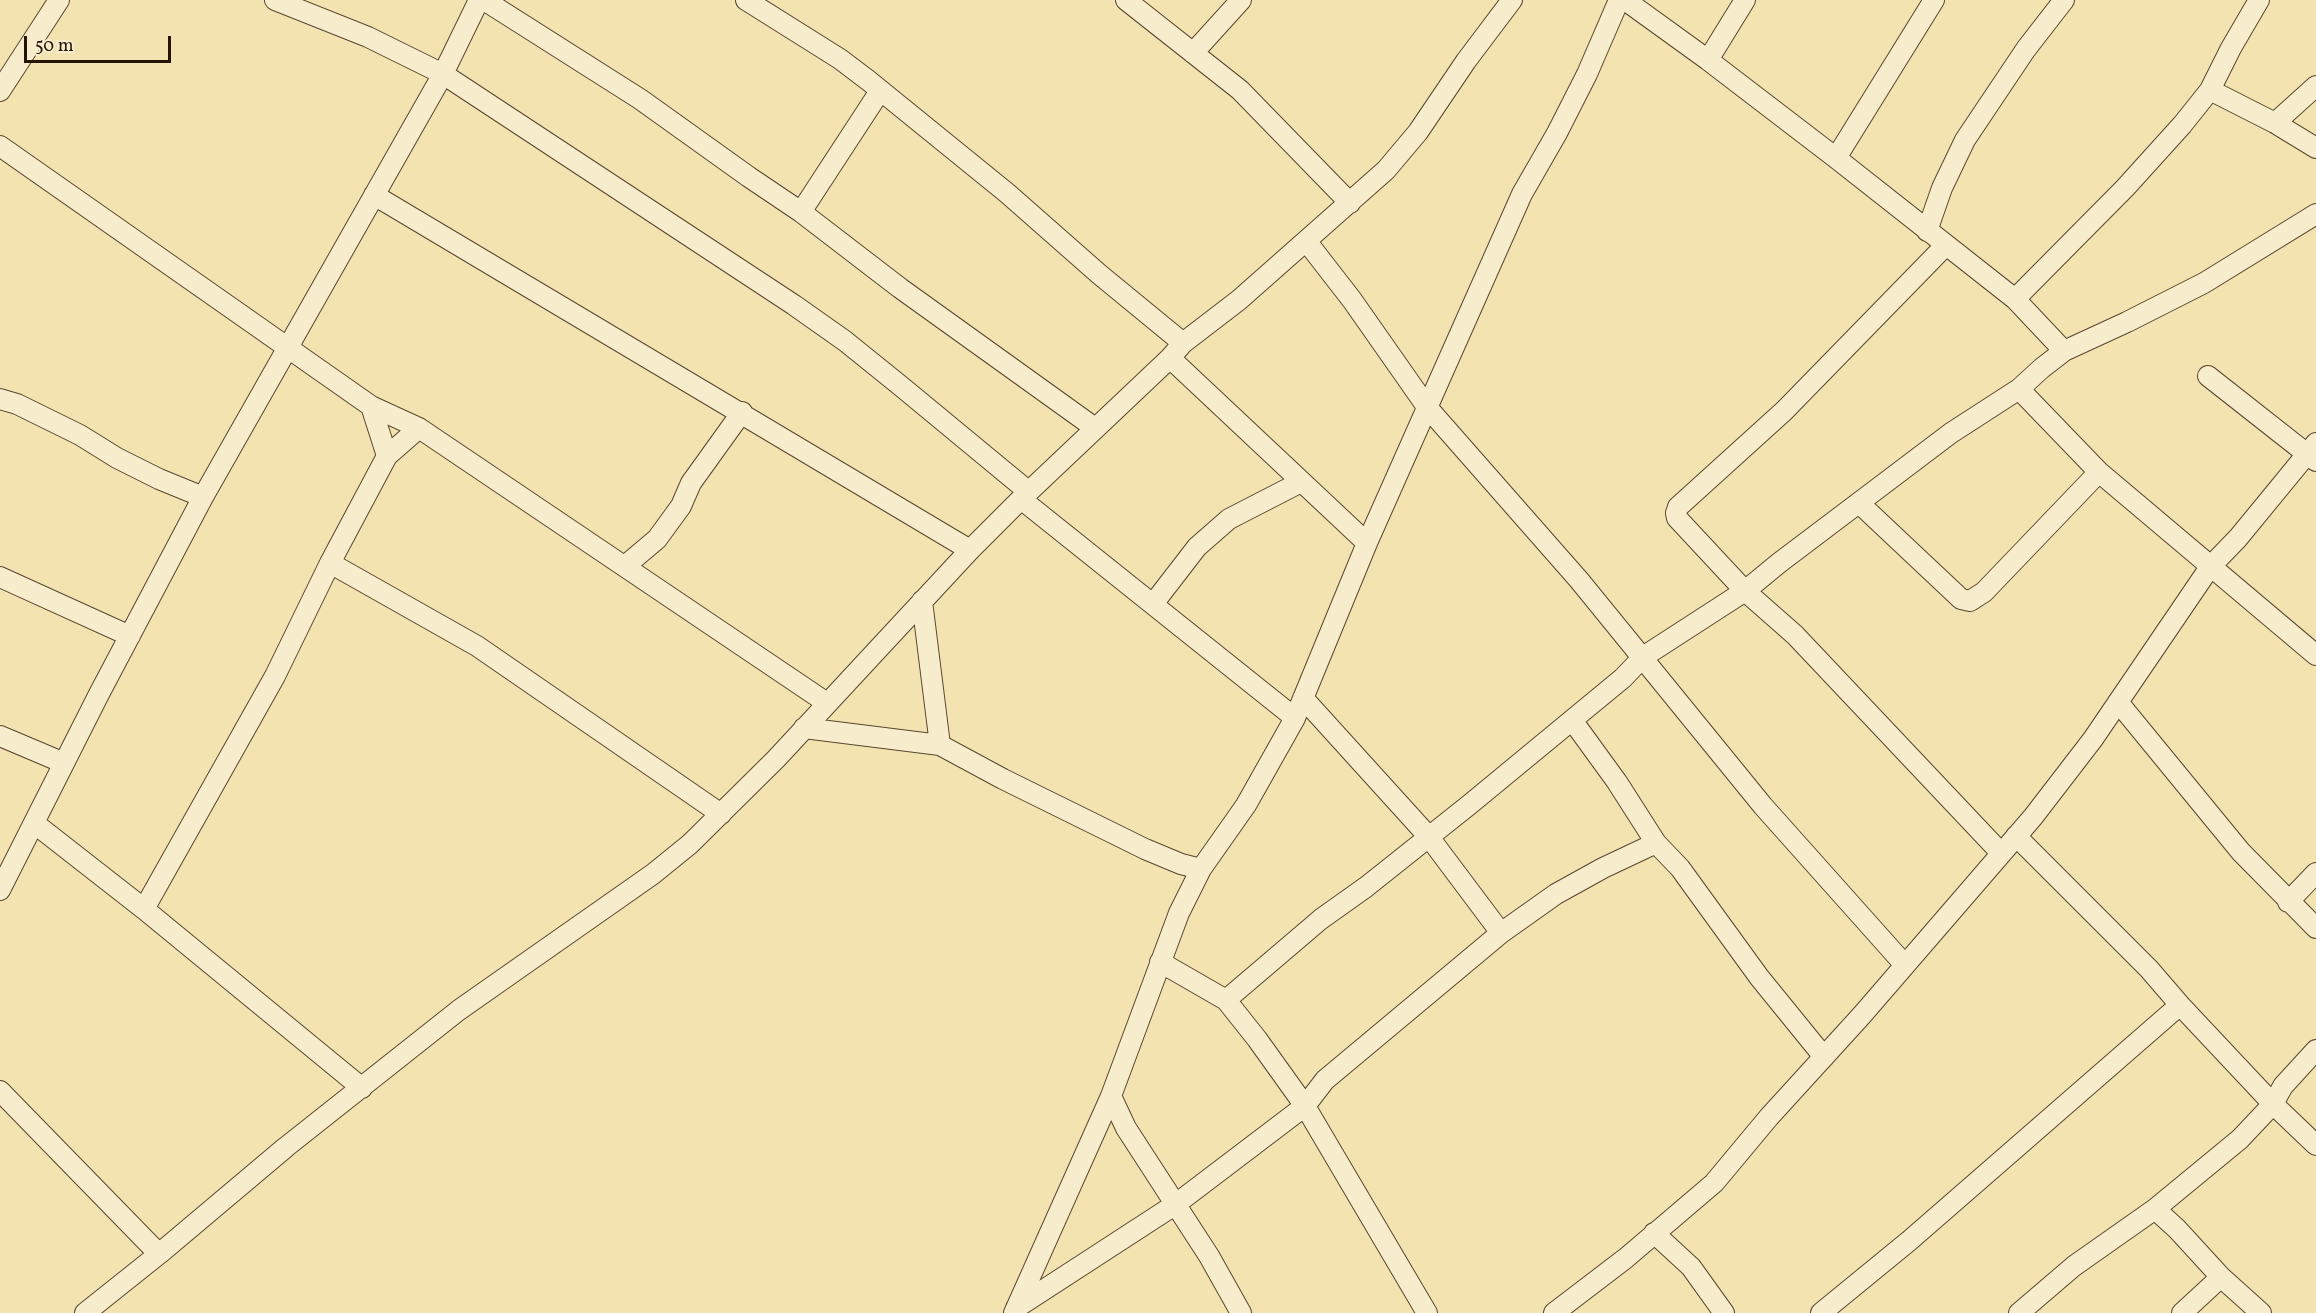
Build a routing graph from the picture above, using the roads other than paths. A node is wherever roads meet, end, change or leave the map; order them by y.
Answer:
1 (59, 0) edge
2 (274, 0) edge
3 (478, 0) edge
4 (484, 0) edge
5 (1126, 0) edge
6 (1240, 0) edge
7 (1512, 0) edge
8 (1619, 0) edge
9 (1625, 0) edge
10 (1745, 0) edge
11 (1934, 0) edge
12 (2064, 0) edge
13 (2259, 0) edge
14 (759, 3) edge
15 (1193, 53) junction
16 (1708, 60) junction
17 (443, 74) junction
18 (2316, 86) edge
19 (2210, 90) junction
20 (0, 91) edge
21 (880, 91) junction
22 (2275, 123) junction
23 (0, 146) edge
24 (2316, 148) edge
25 (1836, 158) junction
26 (374, 195) junction
27 (1350, 202) junction
28 (801, 212) junction
29 (2314, 218) edge
30 (1926, 231) junction
31 (1307, 242) junction
32 (1945, 246) junction
33 (2015, 299) junction
34 (1183, 343) junction
35 (288, 348) junction
36 (2064, 351) junction
37 (1170, 358) junction
38 (2208, 376) dead end
39 (2019, 389) junction
40 (0, 399) edge
41 (371, 406) junction
42 (1427, 407) junction
43 (742, 412) junction
44 (419, 428) junction
45 (1095, 428) junction
46 (2313, 453) edge
47 (387, 456) junction
48 (2098, 472) junction
49 (1301, 482) junction
50 (1025, 496) junction
51 (203, 497) junction
52 (1859, 503) junction
53 (1367, 543) junction
54 (970, 550) junction
55 (330, 563) junction
56 (625, 566) junction
57 (2210, 567) junction
58 (0, 577) edge
59 (1745, 591) junction
60 (922, 601) junction
61 (1153, 604) junction
62 (130, 636) junction
63 (2316, 655) edge
64 (1643, 657) junction
65 (1304, 698) junction
66 (2118, 702) junction
67 (827, 703) junction
68 (1295, 718) junction
69 (1572, 720) junction
70 (804, 728) junction
71 (0, 736) edge
72 (940, 745) junction
73 (64, 763) junction
74 (721, 814) junction
75 (34, 823) junction
76 (2016, 836) junction
77 (1429, 837) junction
78 (1656, 843) junction
79 (2001, 853) junction
80 (1201, 869) junction
81 (2316, 873) edge
82 (0, 890) edge
83 (2288, 902) junction
84 (144, 909) junction
85 (2316, 928) edge
86 (1501, 933) junction
87 (1160, 962) junction
88 (1904, 964) junction
89 (1226, 1000) junction
90 (2180, 1005) junction
91 (2316, 1050) edge
92 (1824, 1057) junction
93 (362, 1088) junction
94 (0, 1091) edge
95 (1111, 1096) junction
96 (2273, 1104) junction
97 (1305, 1106) junction
98 (2316, 1145) edge
99 (1176, 1204) junction
100 (2155, 1209) junction
101 (1654, 1233) junction
102 (159, 1254) junction
103 (2221, 1277) junction
104 (1015, 1310) edge
105 (85, 1313) edge
106 (1241, 1313) edge
107 (1427, 1313) edge
108 (1554, 1313) edge
109 (1724, 1313) edge
110 (1821, 1313) edge
111 (2019, 1313) edge
112 (2182, 1313) edge
113 (2261, 1313) edge

1 - 20 street
2 - 17 street
3 - 17 street
4 - 28 street
5 - 15 street
6 - 15 street
7 - 27 street
8 - 42 street
9 - 16 street
10 - 16 street
11 - 25 street
12 - 30 street
13 - 19 street
14 - 21 street
15 - 27 street
16 - 25 street
17 - 26 street
17 - 50 street
18 - 22 street
19 - 22 street
19 - 33 street
21 - 28 street
21 - 34 street
22 - 24 street
23 - 35 street
25 - 30 street
26 - 35 street
26 - 43 street
27 - 31 street
28 - 45 street
29 - 36 street
30 - 32 street
31 - 34 street
31 - 42 street
32 - 33 street
32 - 59 street
33 - 36 street
34 - 37 street
35 - 41 street
35 - 51 street
36 - 39 street
37 - 45 street
37 - 49 street
38 - 46 street
39 - 48 street
39 - 52 street
40 - 51 street
41 - 44 street
41 - 47 street
42 - 53 street
42 - 64 street
43 - 54 street
43 - 56 street
44 - 47 street
44 - 56 street
45 - 50 street
46 - 57 street
47 - 55 street
48 - 52 street
48 - 57 street
49 - 53 street
49 - 61 street
50 - 54 street
50 - 61 street
51 - 62 street
52 - 59 street
53 - 65 street
54 - 60 street
55 - 74 street
55 - 84 street
56 - 67 street
57 - 63 street
57 - 66 street
58 - 62 street
59 - 64 street
59 - 79 street
60 - 67 street
60 - 72 street
61 - 68 street
62 - 73 street
64 - 69 street
64 - 88 street
65 - 68 street
65 - 77 street
66 - 76 street
66 - 83 street
67 - 70 street
68 - 80 street
69 - 77 street
69 - 78 street
70 - 72 street
70 - 74 street
71 - 73 street
72 - 80 street
73 - 75 street
74 - 93 street
75 - 82 street
75 - 84 street
76 - 79 street
76 - 90 street
77 - 86 street
77 - 89 street
78 - 86 street
78 - 92 street
79 - 88 street
80 - 87 street
81 - 83 street
83 - 85 street
84 - 93 street
86 - 97 street
87 - 89 street
87 - 95 street
88 - 92 street
89 - 97 street
90 - 96 street
90 - 110 street
91 - 96 street
92 - 101 street
93 - 102 street
94 - 102 street
95 - 99 street
95 - 104 street
96 - 98 street
96 - 100 street
97 - 99 street
97 - 107 street
99 - 104 street
99 - 106 street
100 - 103 street
100 - 111 street
101 - 108 street
101 - 109 street
102 - 105 street
103 - 112 street
103 - 113 street

